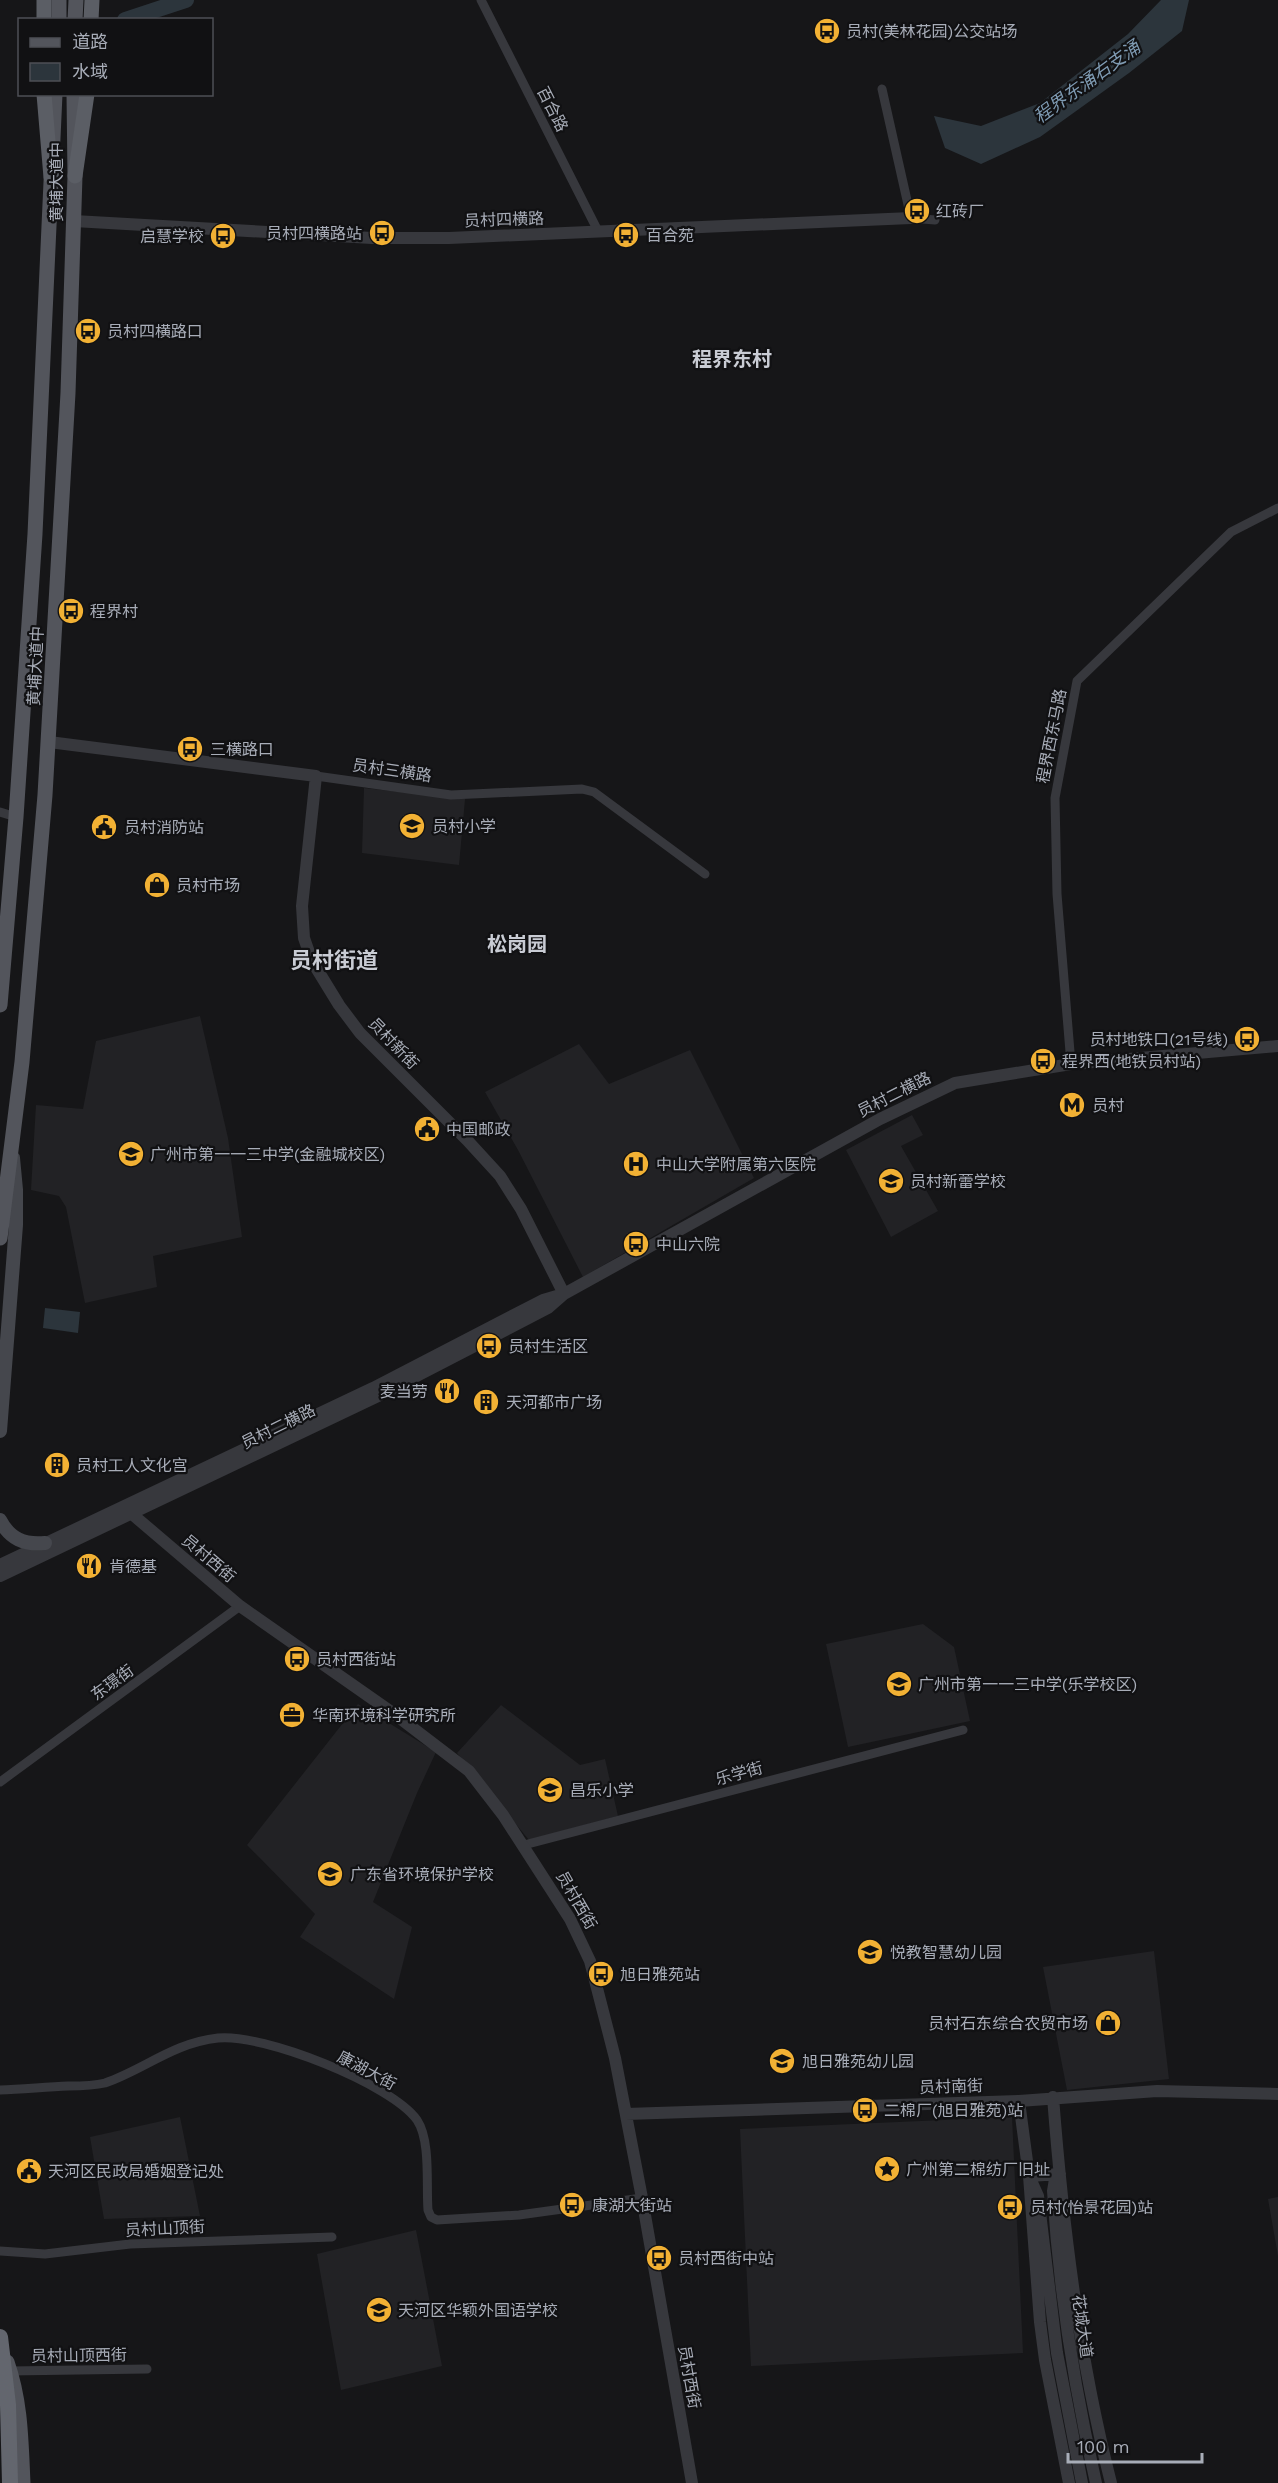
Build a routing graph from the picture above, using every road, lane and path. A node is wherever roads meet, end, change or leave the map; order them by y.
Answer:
1 (44, 0) edge
2 (59, 0) edge
3 (76, 0) edge
4 (481, 0) edge
5 (44, 18) edge
6 (59, 18) edge
7 (75, 18) edge
8 (882, 89) dead end
9 (44, 96) edge
10 (56, 96) edge
11 (74, 96) edge
12 (87, 96) edge
13 (75, 176) junction
14 (51, 177) junction
15 (911, 218) junction
16 (935, 220) dead end
17 (74, 221) junction
18 (598, 231) junction
19 (1278, 508) edge
20 (49, 742) junction
21 (316, 776) junction
22 (0, 812) edge
23 (16, 817) junction
24 (705, 874) dead end
25 (0, 1005) edge
26 (1278, 1046) edge
27 (1071, 1064) junction
28 (11, 1144) junction
29 (0, 1238) edge
30 (564, 1294) junction
31 (0, 1431) edge
32 (132, 1514) junction
33 (0, 1520) edge
34 (45, 1544) junction
35 (0, 1564) edge
36 (0, 1576) edge
37 (240, 1606) junction
38 (963, 1730) dead end
39 (0, 1782) edge
40 (524, 1845) junction
41 (0, 2090) edge
42 (1278, 2094) edge
43 (1053, 2097) junction
44 (1019, 2101) junction
45 (626, 2114) junction
46 (1060, 2174) junction
47 (1029, 2176) junction
48 (642, 2198) junction
49 (332, 2237) dead end
50 (0, 2251) edge
51 (1, 2341) edge
52 (147, 2369) dead end
53 (10, 2371) junction
54 (10, 2483) edge
55 (23, 2483) edge
56 (692, 2483) edge
57 (1069, 2483) edge
58 (1082, 2483) edge
59 (1096, 2483) edge
60 (1111, 2483) edge

1 - 5 highway
2 - 6 main road
3 - 7 main road
4 - 18 street, 百合路
8 - 15 street
9 - 14 highway
10 - 14 main road, 黄埔大道中
11 - 13 main road, 黄埔大道中
12 - 13 highway
13 - 17 main road, 黄埔大道中
14 - 23 main road, 黄埔大道中
15 - 16 street, 员村四横路
15 - 18 street, 员村四横路
17 - 18 street, 员村四横路
17 - 20 main road, 黄埔大道中
19 - 27 street, 程界西东马路
20 - 21 street, 员村三横路
20 - 28 main road, 黄埔大道中
21 - 24 street, 员村三横路
21 - 30 street, 员村新街
22 - 23 street
23 - 25 main road, 黄埔大道中
26 - 27 street, 员村二横路
27 - 30 street, 员村二横路
28 - 29 main road, 黄埔大道中
28 - 31 main road
30 - 32 street, 员村二横路
30 - 34 street, 员村二横路
32 - 36 street, 员村二横路
32 - 37 street, 员村西街
33 - 34 main road
34 - 35 street, 员村二横路
37 - 39 street, 东璟街
37 - 40 street, 员村西街
38 - 40 street, 乐学街
40 - 45 street, 员村西街
41 - 48 street, 康湖大街
42 - 43 street, 员村南街
43 - 44 street, 员村南街
43 - 46 street, 花城大道
44 - 45 street, 员村南街
44 - 47 street, 花城大道
45 - 48 street, 员村西街
46 - 47 street
46 - 59 street, 花城大道
46 - 60 street, 花城大道
47 - 57 street, 花城大道
47 - 58 street, 花城大道
48 - 56 street, 员村西街
49 - 50 street, 员村山顶街
51 - 53 main road
51 - 54 highway
52 - 53 street, 员村山顶西街
53 - 55 main road

